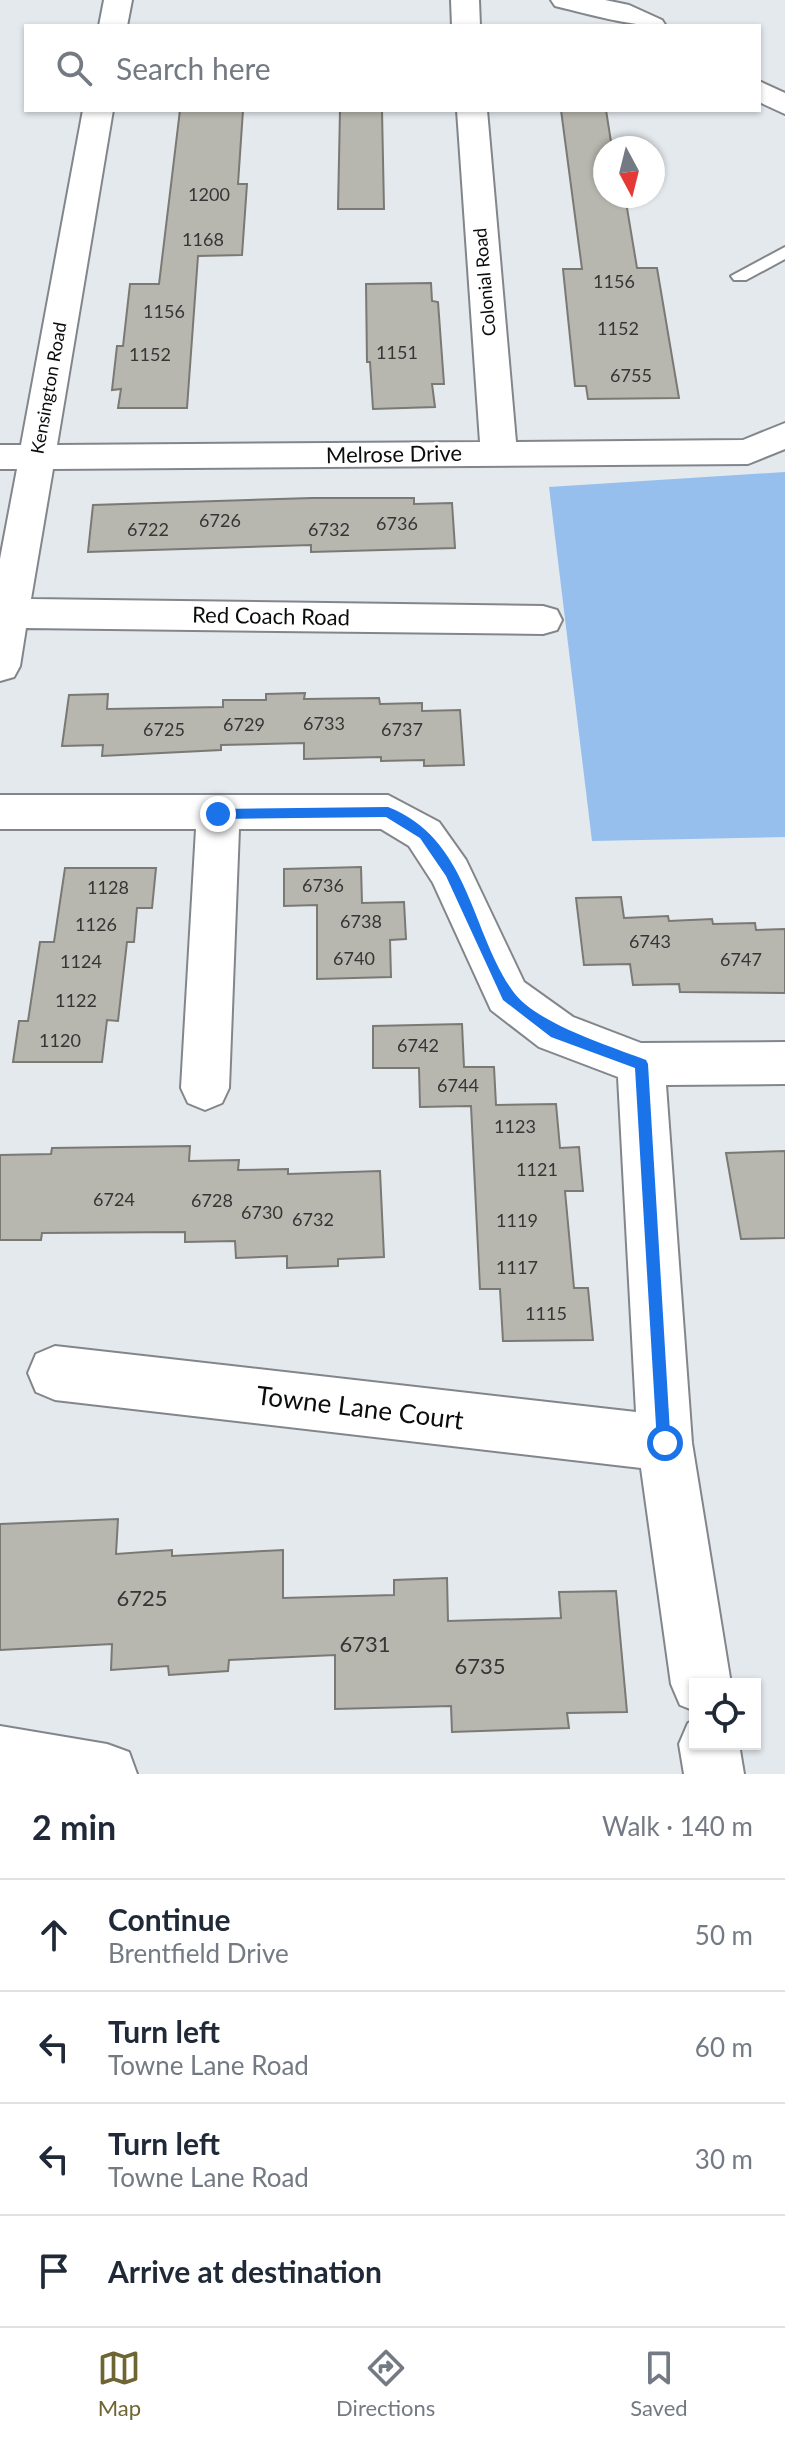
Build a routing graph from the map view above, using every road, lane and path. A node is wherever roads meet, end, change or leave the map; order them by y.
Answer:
1 (118, 0) edge
2 (465, 0) edge
3 (565, 0) edge
4 (113, 24) edge
5 (466, 24) edge
6 (648, 24) edge
7 (761, 91) edge
8 (785, 105) edge
9 (98, 112) edge
10 (472, 112) edge
11 (785, 252) edge
12 (740, 276) dead end
13 (785, 435) edge
14 (499, 453) junction
15 (0, 457) edge
16 (37, 457) junction
17 (4, 613) edge
18 (543, 620) dead end
19 (0, 666) edge
20 (0, 812) edge
21 (218, 814) junction
22 (785, 1063) edge
23 (641, 1064) junction
24 (205, 1088) dead end
25 (55, 1373) dead end
26 (665, 1443) junction
27 (700, 1678) edge
28 (710, 1750) edge
29 (0, 1756) edge
30 (107, 1774) edge
31 (714, 1774) edge

1 - 4 street
2 - 5 street
3 - 6 street
7 - 8 street
9 - 16 street, Kensington Road
10 - 14 street, Colonial Road
11 - 12 lane
13 - 14 street, Melrose Drive
14 - 16 street, Melrose Drive
15 - 16 street, Melrose Drive
16 - 17 street, Kensington Road
17 - 18 street, Red Coach Road
17 - 19 street, Kensington Road
20 - 21 street
21 - 23 street
21 - 24 street
22 - 23 street
23 - 26 street
25 - 26 street, Towne Lane Court
26 - 27 street
28 - 31 street
29 - 30 street

